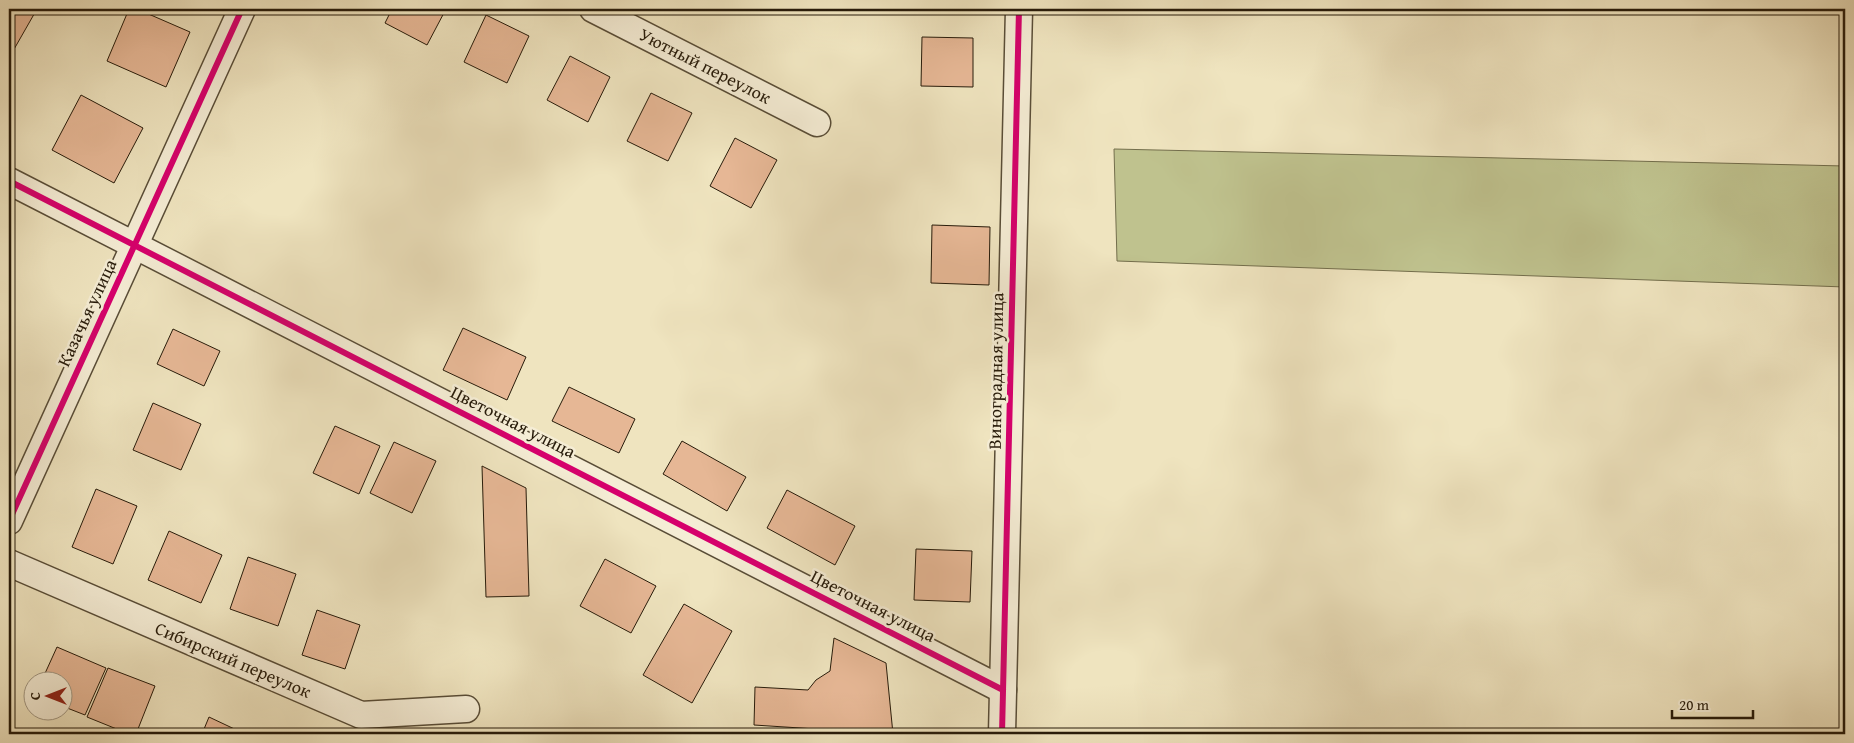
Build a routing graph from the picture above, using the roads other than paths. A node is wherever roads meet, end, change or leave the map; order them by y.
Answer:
1 (242, 9) edge
2 (593, 9) edge
3 (1019, 9) edge
4 (817, 123) dead end
5 (9, 181) edge
6 (134, 245) junction
7 (9, 521) edge
8 (9, 563) edge
9 (1003, 690) junction
10 (466, 709) dead end
11 (1002, 734) edge

1 - 6 street, Казачья улица
2 - 4 street, Уютный переулок
3 - 9 street, Виноградная улица
5 - 6 street, Цветочная улица
6 - 7 street, Казачья улица
6 - 9 street, Цветочная улица
8 - 10 street, Сибирский переулок
9 - 11 street, Виноградная улица

